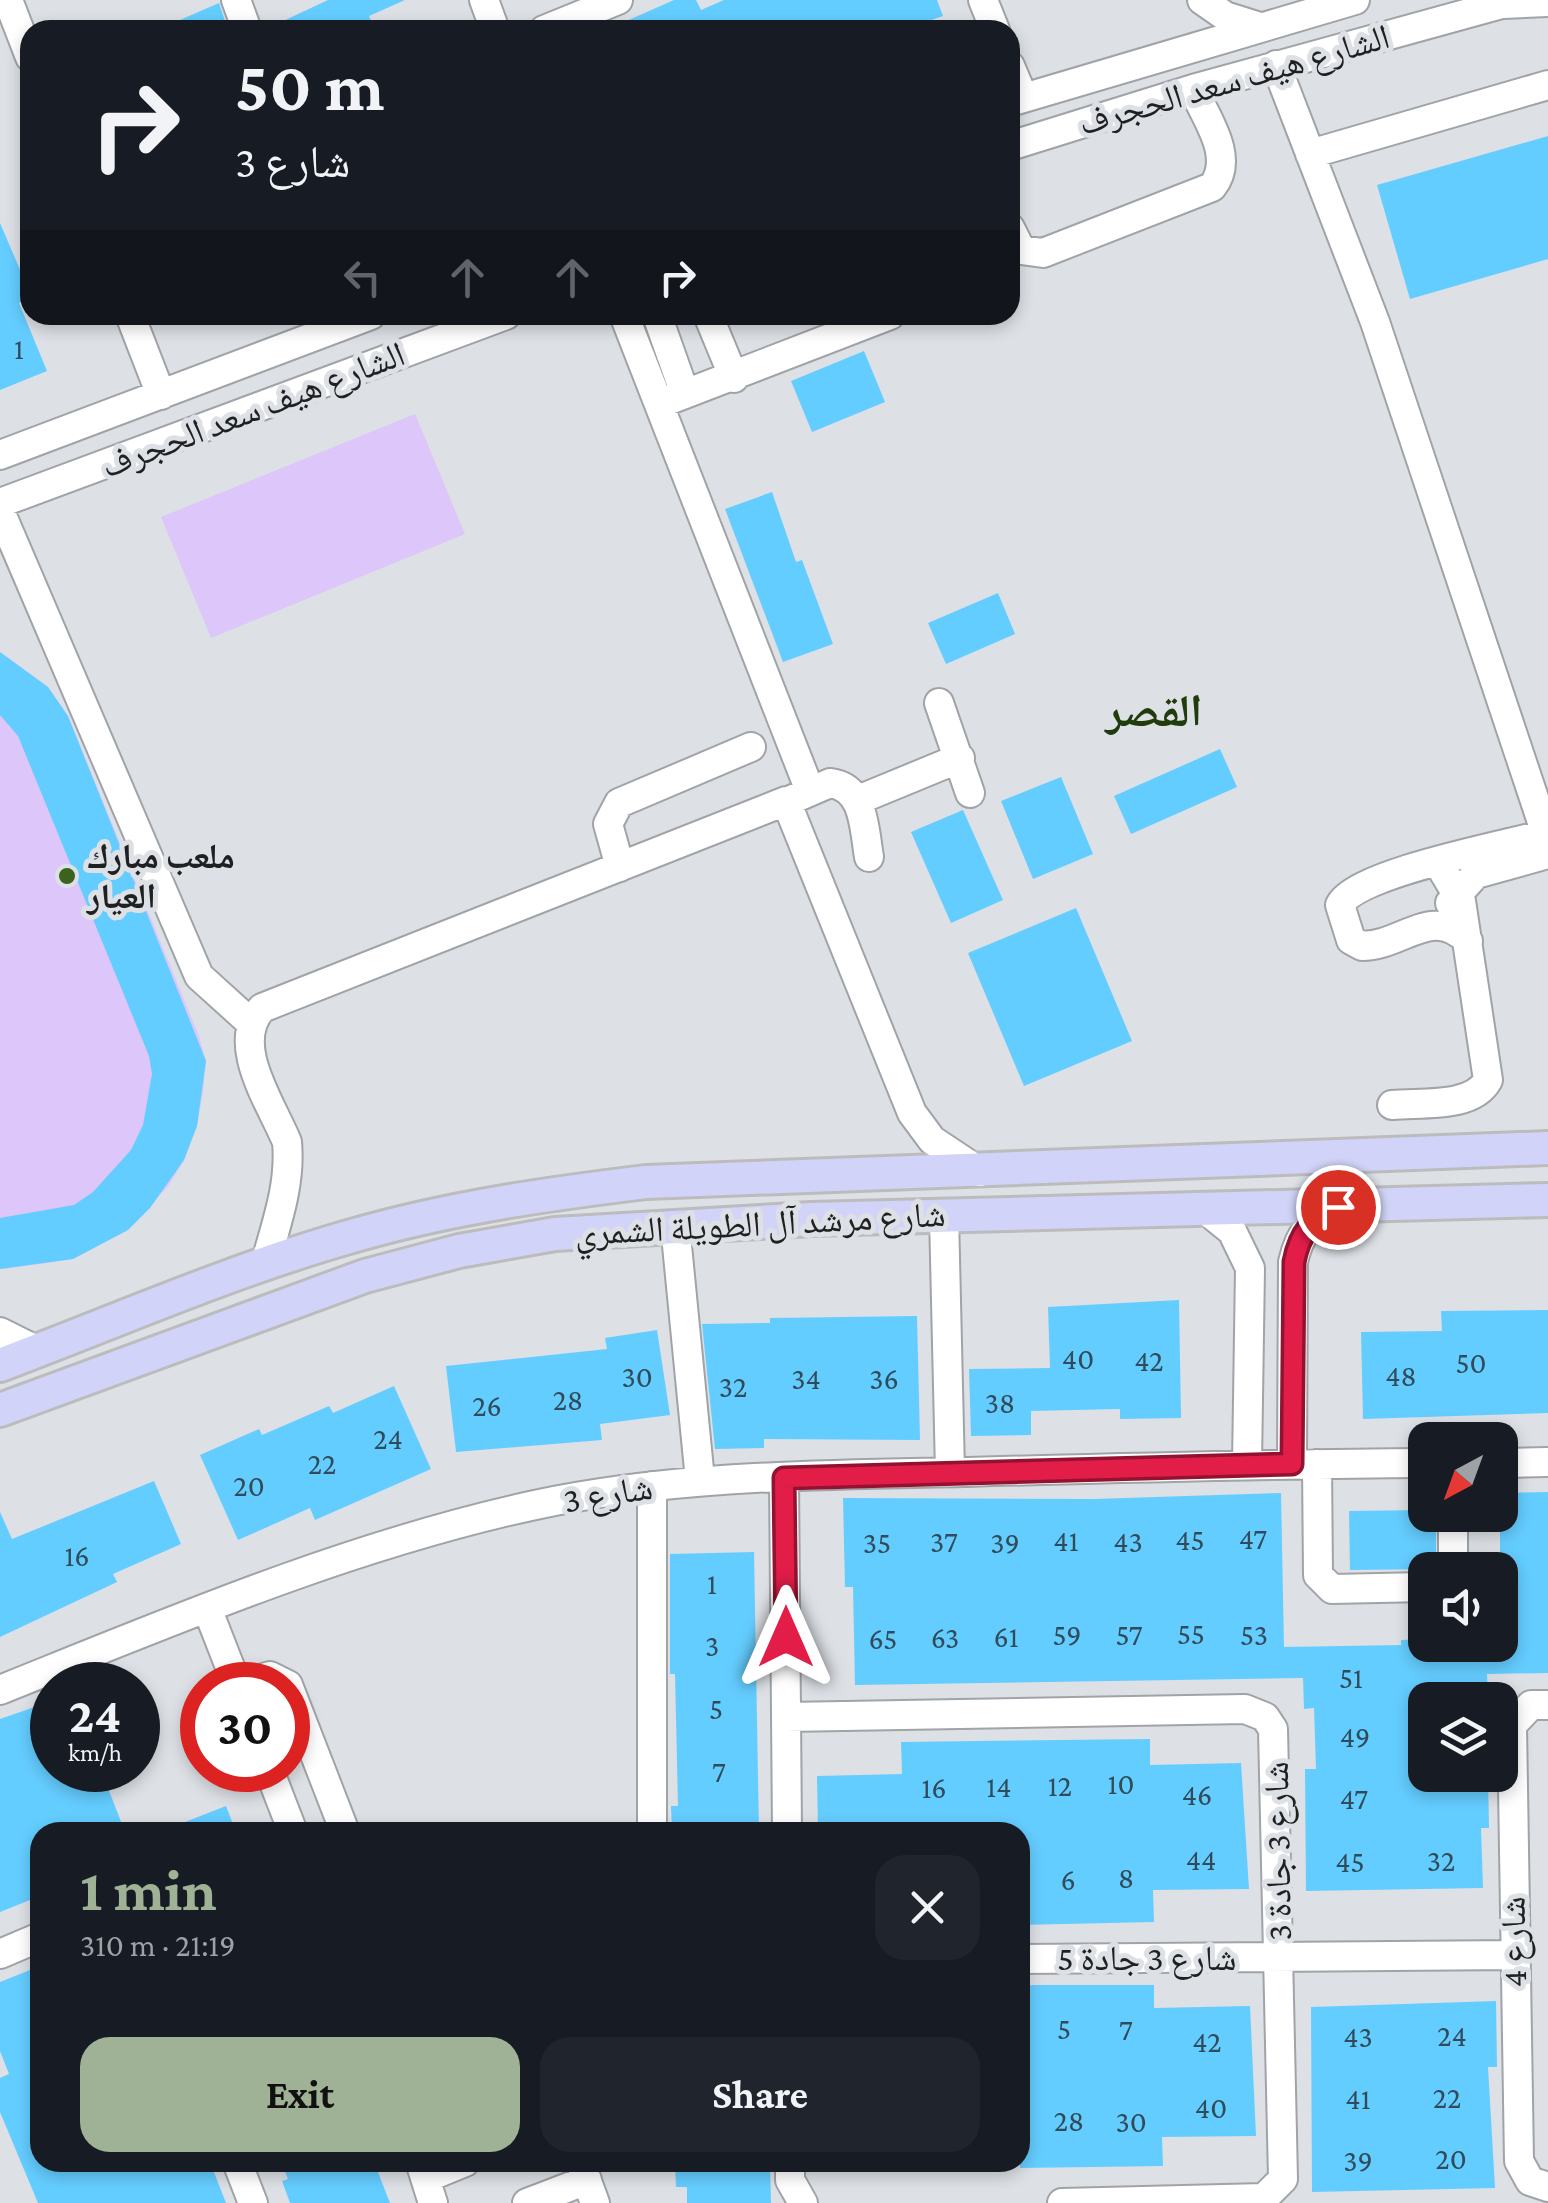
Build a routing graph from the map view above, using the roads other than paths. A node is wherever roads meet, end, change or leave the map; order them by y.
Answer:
1 (8, 0) edge
2 (618, 0) edge
3 (1192, 0) edge
4 (1202, 0) edge
5 (1355, 0) edge
6 (1510, 2) edge
7 (1548, 2) edge
8 (569, 20) edge
9 (1260, 27) junction
10 (20, 31) edge
11 (1170, 54) junction
12 (1276, 65) junction
13 (1548, 84) edge
14 (1193, 89) junction
15 (1020, 99) edge
16 (1020, 143) edge
17 (1310, 154) junction
18 (1020, 248) edge
19 (134, 325) edge
20 (344, 325) edge
21 (480, 325) edge
22 (629, 325) edge
23 (666, 325) edge
24 (712, 325) edge
25 (865, 325) edge
26 (734, 378) junction
27 (161, 395) junction
28 (672, 399) junction
29 (0, 455) edge
30 (0, 507) edge
31 (940, 703) dead end
32 (751, 747) dead end
33 (960, 758) junction
34 (970, 793) dead end
35 (798, 796) junction
36 (858, 800) junction
37 (1547, 843) edge
38 (870, 857) dead end
39 (1438, 861) junction
40 (620, 867) junction
41 (1458, 892) junction
42 (1424, 926) junction
43 (1468, 941) junction
44 (252, 1023) junction
45 (1392, 1105) dead end
46 (1541, 1145) edge
47 (980, 1172) junction
48 (1548, 1200) edge
49 (1338, 1207) junction
50 (1206, 1210) junction
51 (944, 1215) junction
52 (871, 1217) junction
53 (675, 1224) junction
54 (265, 1265) junction
55 (0, 1332) edge
56 (45, 1348) junction
57 (0, 1365) edge
58 (0, 1382) edge
59 (0, 1410) edge
60 (1518, 1462) edge
61 (1548, 1462) edge
62 (1408, 1463) edge
63 (1304, 1464) junction
64 (1246, 1465) junction
65 (950, 1472) junction
66 (784, 1478) junction
67 (700, 1480) junction
68 (652, 1486) junction
69 (1408, 1588) edge
70 (206, 1608) junction
71 (228, 1662) edge
72 (0, 1690) edge
73 (1548, 1705) edge
74 (786, 1717) junction
75 (310, 1741) edge
76 (278, 1792) edge
77 (289, 1822) edge
78 (341, 1822) edge
79 (652, 1822) edge
80 (787, 1822) edge
81 (30, 1941) edge
82 (0, 1954) edge
83 (1514, 1955) junction
84 (1280, 1957) junction
85 (1030, 1959) edge
86 (242, 2172) edge
87 (790, 2172) edge
88 (587, 2182) edge
89 (1548, 2187) edge
90 (253, 2203) edge
91 (527, 2203) edge
92 (803, 2203) edge
93 (1062, 2203) edge

1 - 10 street
2 - 8 street
3 - 11 street
4 - 9 street
5 - 9 street, الشارع هيف سعد الحجرف
6 - 7 street, الشارع هيف سعد الحجرف
6 - 12 street, الشارع هيف سعد الحجرف
9 - 11 street, الشارع هيف سعد الحجرف
11 - 15 street, الشارع هيف سعد الحجرف
12 - 14 street, الشارع هيف سعد الحجرف
12 - 17 street
13 - 17 street
14 - 16 street, الشارع هيف سعد الحجرف
14 - 18 street
17 - 37 street
19 - 27 street
20 - 27 street, الشارع هيف سعد الحجرف
21 - 30 street, الشارع هيف سعد الحجرف
22 - 28 street
23 - 28 street
24 - 26 street
25 - 26 street
26 - 28 street
27 - 29 street, الشارع هيف سعد الحجرف
28 - 35 street
30 - 44 street
31 - 33 street
32 - 40 street
33 - 34 street
33 - 36 street
35 - 36 street
35 - 40 street
35 - 47 street
36 - 38 street
37 - 39 street
37 - 41 street
39 - 41 street
39 - 42 street
40 - 44 street
41 - 42 street
41 - 43 street
42 - 43 street
43 - 45 street
44 - 54 street
46 - 47 main road, شارع مرشد آل الطويلة الشمري
47 - 52 main road
47 - 54 main road, شارع مرشد آل الطويلة الشمري
48 - 49 main road, شارع مرشد آل الطويلة الشمري
49 - 50 main road, شارع مرشد آل الطويلة الشمري
49 - 63 street
50 - 51 main road, شارع مرشد آل الطويلة الشمري
50 - 64 street
51 - 52 main road, شارع مرشد آل الطويلة الشمري
51 - 65 street
52 - 53 main road, شارع مرشد آل الطويلة الشمري
53 - 59 main road, شارع مرشد آل الطويلة الشمري
53 - 67 street
54 - 56 main road, شارع مرشد آل الطويلة الشمري
55 - 56 street
56 - 57 main road, شارع مرشد آل الطويلة الشمري
56 - 58 main road
60 - 61 street
62 - 63 street, شارع 3
63 - 64 street, شارع 3
63 - 69 street
64 - 65 street, شارع 3
65 - 66 street, شارع 3
66 - 67 street, شارع 3
66 - 74 street
67 - 68 street, شارع 3
68 - 70 street, شارع 3
68 - 79 street
70 - 71 street
70 - 72 street, شارع 3
73 - 83 street, شارع 4
74 - 80 street
74 - 84 street, شارع 3 جادة 3
75 - 78 street
76 - 77 street
81 - 82 street
83 - 84 street, شارع 3 جادة 5
83 - 89 street, شارع 4
84 - 85 street, شارع 3 جادة 5
84 - 93 street, شارع 3 جادة 3
86 - 90 street
87 - 92 street
88 - 91 street

